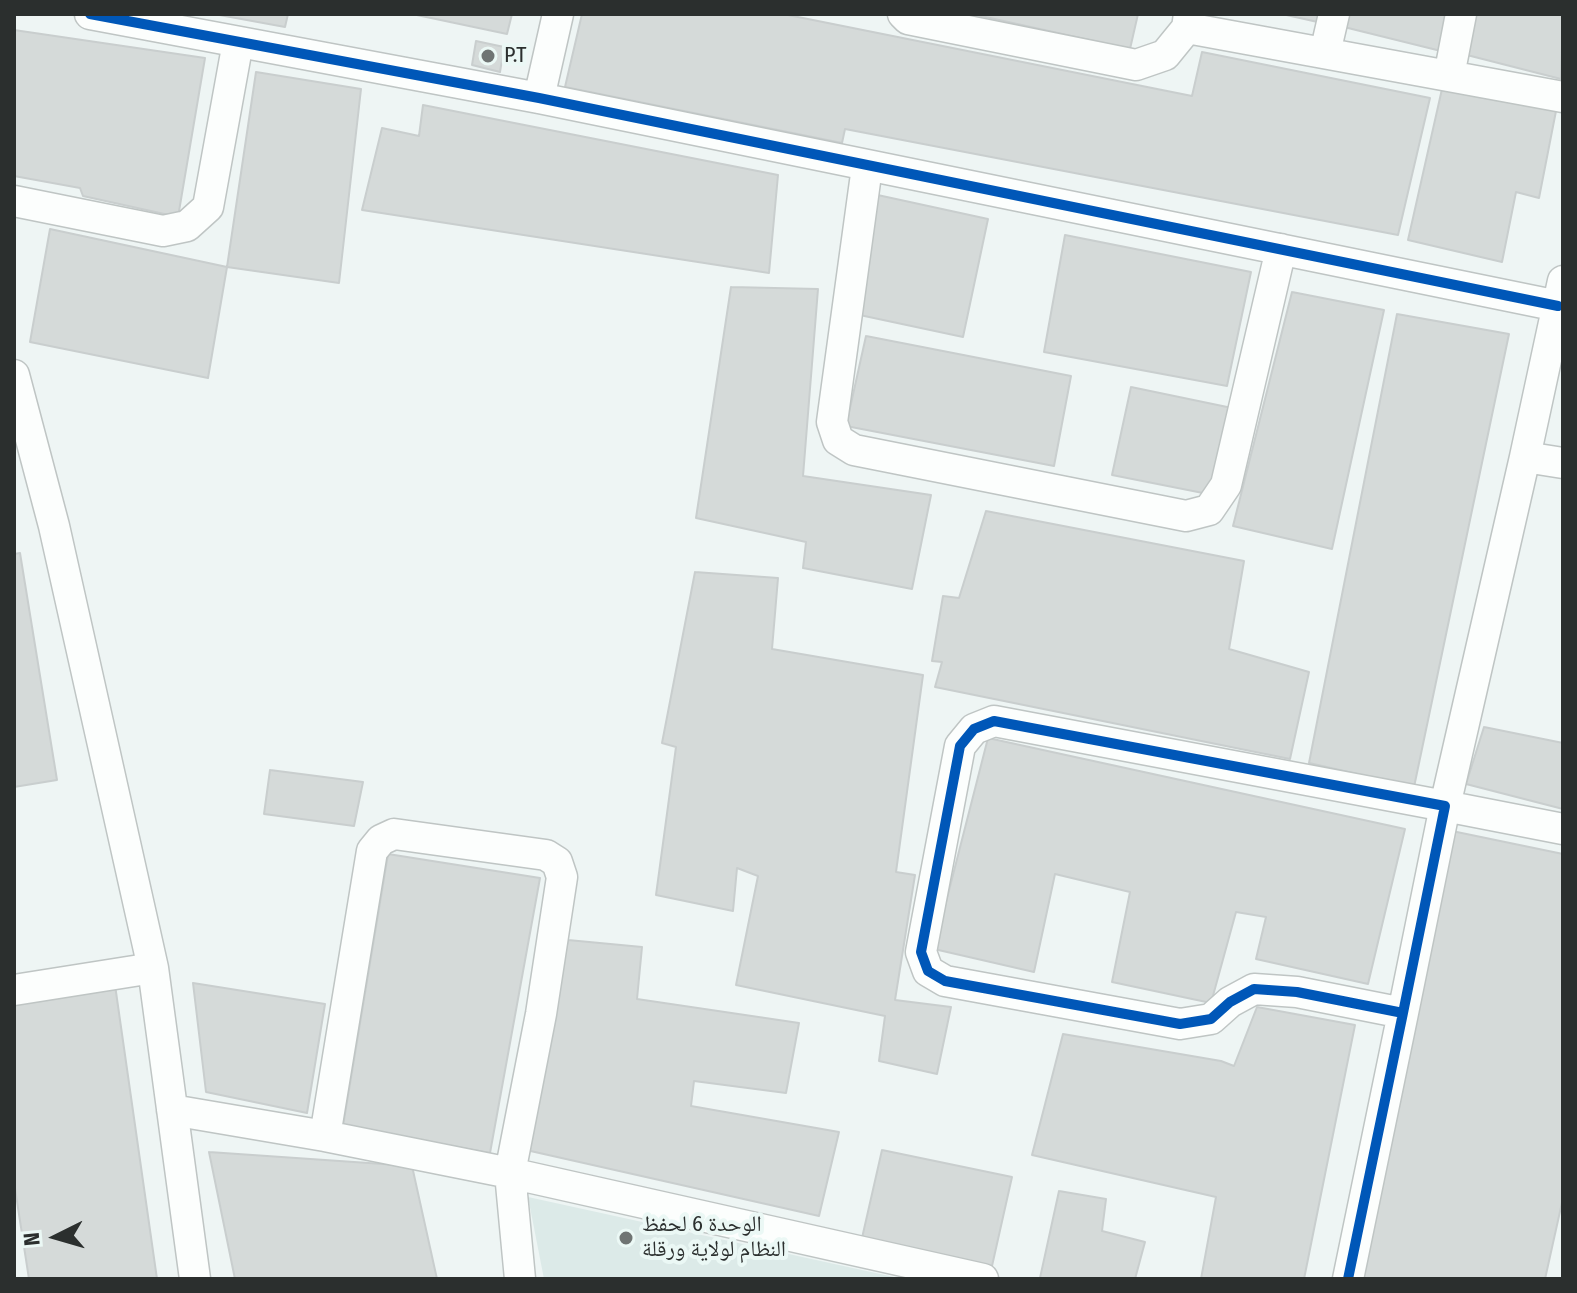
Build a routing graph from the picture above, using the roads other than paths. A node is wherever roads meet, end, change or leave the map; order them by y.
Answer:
1 (90, 14) edge
2 (558, 14) edge
3 (903, 14) edge
4 (1334, 14) edge
5 (1461, 14) edge
6 (1188, 21) edge
7 (238, 42) junction
8 (1325, 53) junction
9 (1449, 76) junction
10 (1563, 97) edge
11 (539, 98) junction
12 (867, 167) junction
13 (14, 201) edge
14 (1281, 249) junction
15 (1561, 293) edge
16 (17, 394) edge
17 (1525, 457) junction
18 (1563, 463) edge
19 (1445, 806) junction
20 (1563, 829) edge
21 (153, 968) junction
22 (14, 990) edge
23 (1403, 1013) junction
24 (172, 1110) junction
25 (325, 1136) junction
26 (510, 1173) junction
27 (195, 1279) edge
28 (520, 1279) edge
29 (983, 1279) edge
30 (1348, 1279) edge

1 - 7 street
2 - 11 street
3 - 6 street
4 - 8 street
5 - 9 street
6 - 8 street
7 - 11 street
7 - 13 street
8 - 9 street
9 - 10 street
11 - 12 street
12 - 14 street
12 - 14 street
14 - 15 street
15 - 17 street
16 - 21 street
17 - 18 street
17 - 19 street
19 - 20 street
19 - 23 street
19 - 23 street
21 - 22 street
21 - 24 street
23 - 30 street
24 - 25 street
24 - 27 street
25 - 26 street
25 - 26 street
26 - 28 street
26 - 29 street

